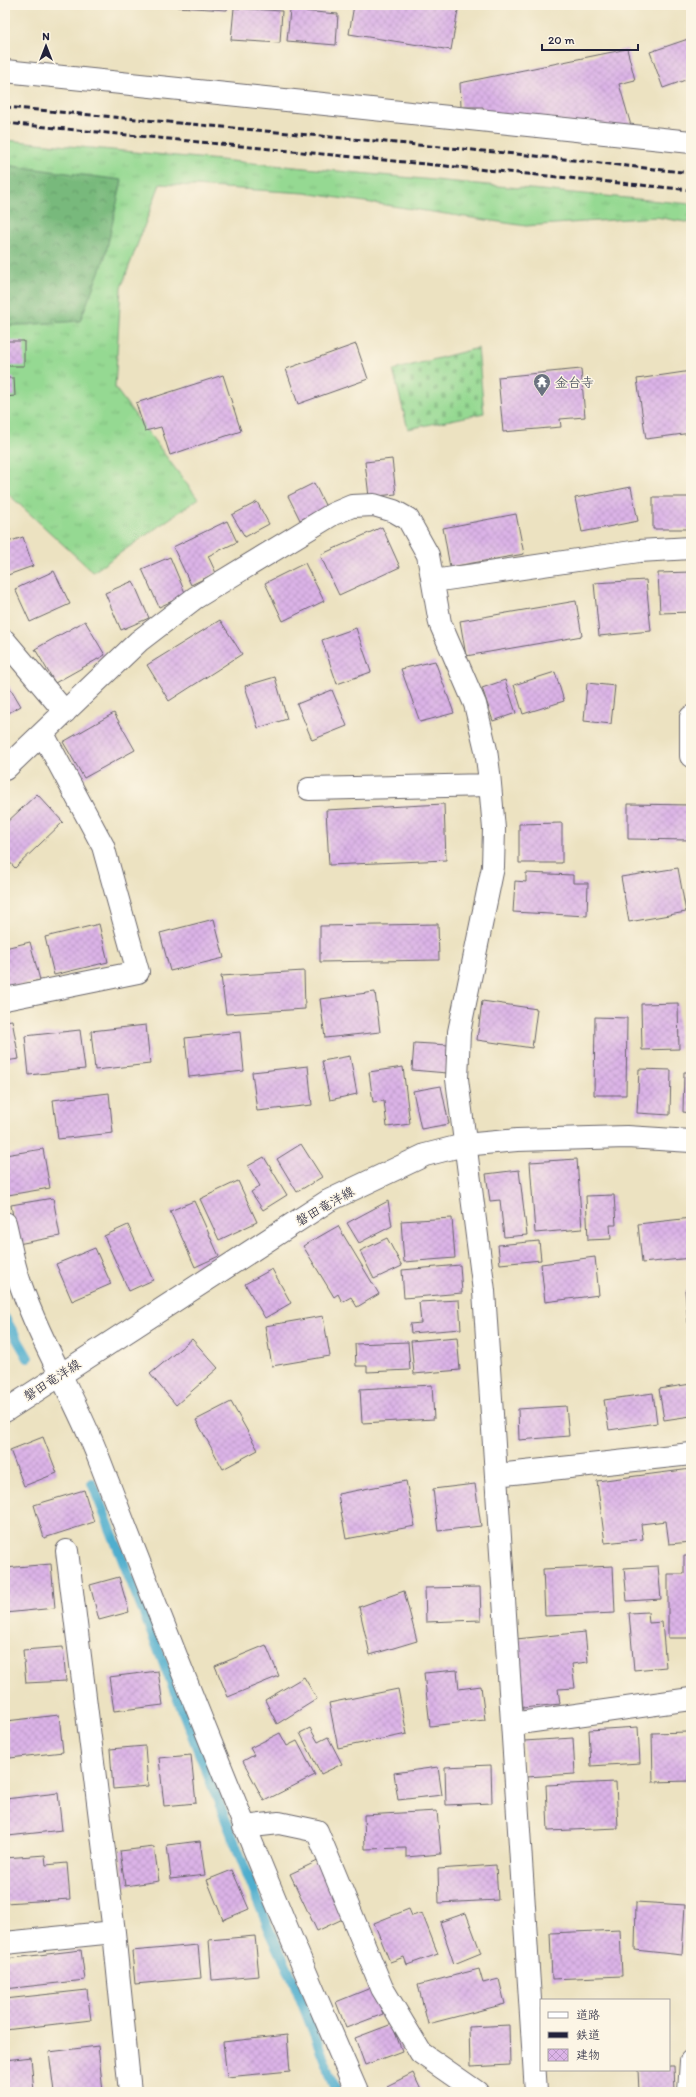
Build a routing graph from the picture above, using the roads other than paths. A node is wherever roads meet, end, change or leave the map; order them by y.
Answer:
1 (5, 71) edge
2 (691, 142) edge
3 (691, 548) edge
4 (433, 581) junction
5 (5, 641) edge
6 (65, 712) junction
7 (691, 717) edge
8 (43, 734) junction
9 (691, 756) edge
10 (5, 770) edge
11 (490, 785) junction
12 (309, 789) dead end
13 (5, 999) edge
14 (691, 1141) edge
15 (464, 1145) junction
16 (5, 1223) edge
17 (59, 1375) junction
18 (5, 1410) edge
19 (691, 1454) edge
20 (496, 1475) junction
21 (67, 1551) dead end
22 (691, 1700) edge
23 (512, 1724) junction
24 (244, 1827) junction
25 (114, 1932) junction
26 (5, 1943) edge
27 (691, 2061) edge
28 (130, 2092) edge
29 (357, 2092) edge
30 (477, 2092) edge
31 (536, 2092) edge
32 (689, 2092) edge

1 - 2 street
3 - 4 street
4 - 6 street
4 - 11 street
5 - 6 street
6 - 8 street
7 - 9 street
8 - 10 street
8 - 13 street
11 - 12 street
11 - 15 street
14 - 15 street, 磐田竜洋線
15 - 17 street, 磐田竜洋線
15 - 20 street
16 - 17 street
17 - 18 street, 磐田竜洋線
17 - 24 street
19 - 20 street
20 - 23 street
21 - 25 street
22 - 23 street
23 - 31 street
24 - 29 street
24 - 30 street
25 - 26 street
25 - 28 street
27 - 32 street

